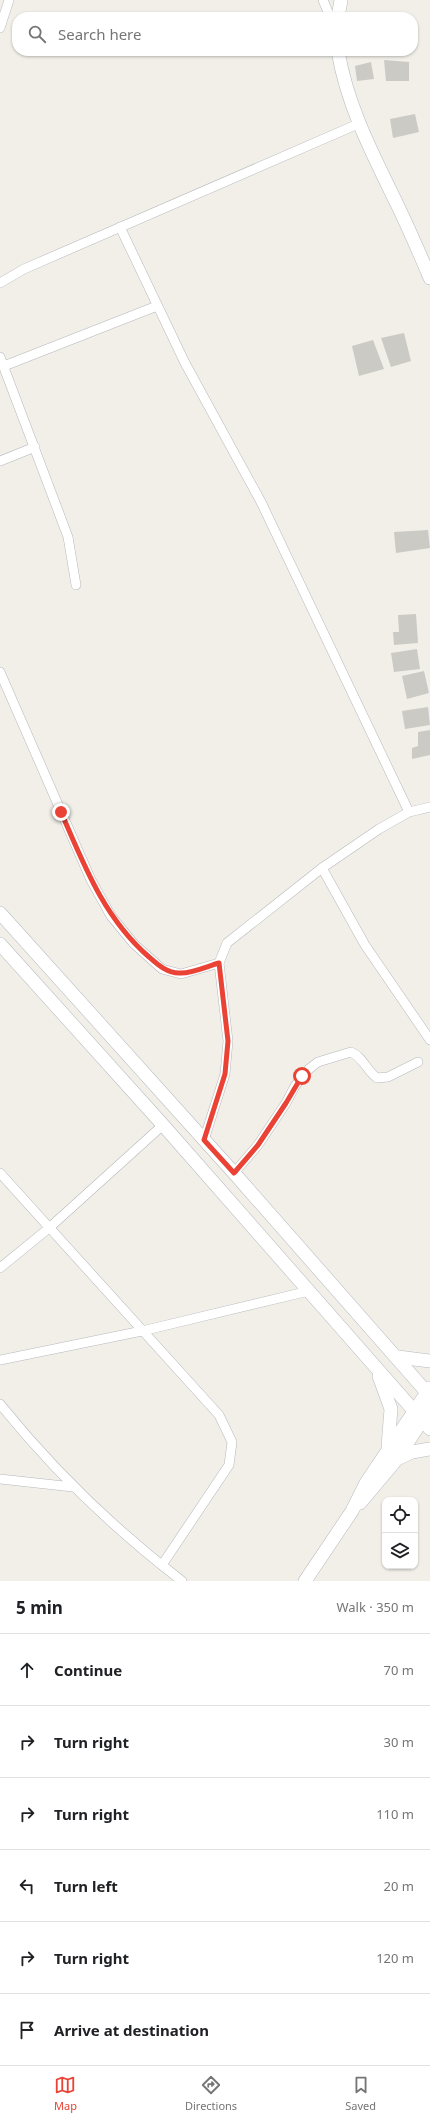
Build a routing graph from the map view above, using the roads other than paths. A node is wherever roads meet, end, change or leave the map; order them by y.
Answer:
1 (9, 0) edge
2 (323, 0) edge
3 (341, 0) edge
4 (328, 12) edge
5 (339, 12) edge
6 (0, 28) edge
7 (339, 56) edge
8 (358, 124) junction
9 (120, 227) junction
10 (430, 278) edge
11 (0, 283) edge
12 (157, 306) junction
13 (2, 362) edge
14 (35, 447) junction
15 (0, 461) edge
16 (76, 585) dead end
17 (0, 672) edge
18 (430, 807) edge
19 (409, 812) junction
20 (322, 868) junction
21 (0, 913) edge
22 (0, 944) edge
23 (219, 963) junction
24 (430, 1040) edge
25 (418, 1062) dead end
26 (163, 1125) junction
27 (204, 1140) junction
28 (0, 1173) edge
29 (234, 1173) junction
30 (49, 1228) junction
31 (0, 1268) edge
32 (309, 1291) junction
33 (142, 1331) junction
34 (398, 1358) junction
35 (0, 1360) edge
36 (430, 1361) edge
37 (376, 1367) junction
38 (429, 1392) edge
39 (0, 1404) edge
40 (430, 1408) edge
41 (422, 1420) edge
42 (430, 1448) edge
43 (392, 1454) junction
44 (0, 1479) edge
45 (73, 1488) junction
46 (162, 1565) junction
47 (182, 1581) edge
48 (305, 1581) edge

1 - 6 street
2 - 4 street
3 - 5 main road
7 - 8 main road
8 - 9 street
8 - 10 main road
9 - 11 street
9 - 12 street
12 - 13 street
12 - 19 street
13 - 14 street
14 - 15 street
14 - 16 street
17 - 23 street
18 - 19 street
19 - 20 street
20 - 23 street
20 - 24 street
21 - 27 main road
22 - 26 main road
23 - 27 street
25 - 29 street
26 - 30 street
26 - 32 main road
27 - 29 main road
28 - 30 street
29 - 34 main road
30 - 31 street
30 - 33 street
32 - 33 street
32 - 37 main road
33 - 35 street
33 - 46 street
34 - 36 main road
34 - 38 main road
37 - 41 main road
37 - 43 main road
38 - 41 main road
39 - 45 street
40 - 41 main road
41 - 43 main road
42 - 43 main road
43 - 48 main road
44 - 45 street
45 - 46 street
46 - 47 street

